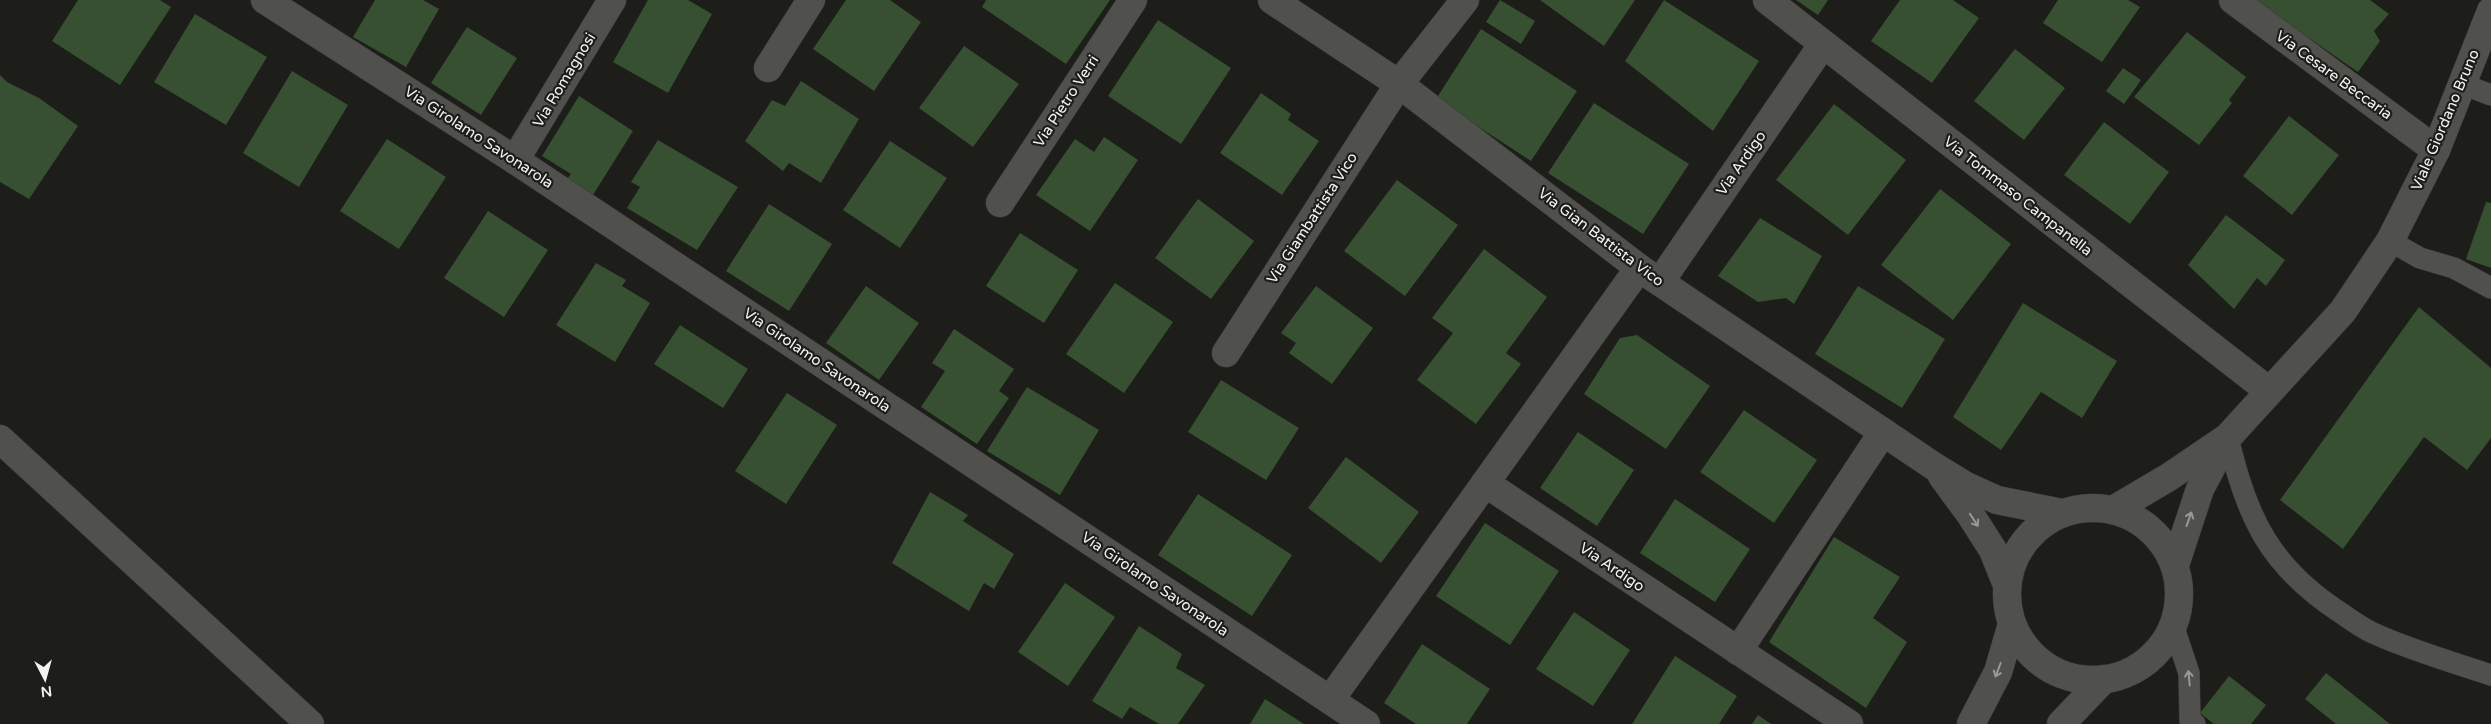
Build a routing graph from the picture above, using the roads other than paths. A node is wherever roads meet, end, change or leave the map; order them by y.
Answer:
1 (265, 0) edge
2 (612, 0) edge
3 (811, 0) edge
4 (1133, 0) edge
5 (1272, 0) edge
6 (1465, 0) edge
7 (1767, 0) edge
8 (2233, 0) edge
9 (2491, 11) edge
10 (1823, 44) junction
11 (768, 68) dead end
12 (1399, 84) junction
13 (2462, 84) junction
14 (2491, 96) edge
15 (2436, 150) junction
16 (515, 160) junction
17 (1000, 203) dead end
18 (2390, 241) junction
19 (1649, 275) junction
20 (2491, 288) edge
21 (1226, 353) dead end
22 (2269, 391) junction
23 (1883, 432) junction
24 (2228, 437) junction
25 (0, 439) edge
26 (1935, 467) junction
27 (1485, 483) junction
28 (2113, 510) junction
29 (2062, 514) junction
30 (2175, 565) junction
31 (2007, 585) junction
32 (2012, 624) junction
33 (2173, 625) junction
34 (1738, 651) junction
35 (2491, 675) edge
36 (2104, 680) junction
37 (1330, 700) junction
38 (310, 724) edge
39 (1366, 724) edge
40 (1849, 724) edge
41 (1971, 724) edge
42 (2061, 724) edge
43 (2195, 724) edge

1 - 16 street, Via Girolamo Savonarola
2 - 16 street, Via Romagnosi
3 - 11 street
4 - 17 street, Via Pietro Verri
5 - 12 street, Via Gian Battista Vico
6 - 12 street
7 - 10 street, Via Tommaso Campanella
8 - 15 street, Via Cesare Beccaria
9 - 13 street, Viale Giordano Bruno
10 - 19 street, Via Ardigo
10 - 22 street, Via Tommaso Campanella
12 - 19 street, Via Gian Battista Vico
12 - 21 street, Via Giambattista Vico
13 - 14 lane
13 - 15 street, Viale Giordano Bruno
15 - 18 street, Viale Giordano Bruno
16 - 37 street, Via Girolamo Savonarola
18 - 20 lane
18 - 22 street, Viale Giordano Bruno
19 - 23 street, Via Gian Battista Vico
19 - 27 street, Via Ardigo
22 - 24 street, Viale Giordano Bruno
23 - 26 street, Via Gian Battista Vico
23 - 34 street
24 - 28 street, Viale Giordano Bruno
30 -> 24 street, Viale Giordano Bruno
24 - 35 lane
25 - 38 street
26 - 29 street, Via Gian Battista Vico
26 -> 31 street, Via Gian Battista Vico
27 - 34 street, Via Ardigo
27 - 37 street, Via Ardigo
28 - 29 street
28 - 30 street
29 - 31 street
30 - 33 street
31 - 32 street
32 - 36 street
32 -> 41 street
33 - 36 street
43 -> 33 lane
34 - 40 street, Via Ardigo
36 - 42 street
37 - 39 street, Via Girolamo Savonarola

